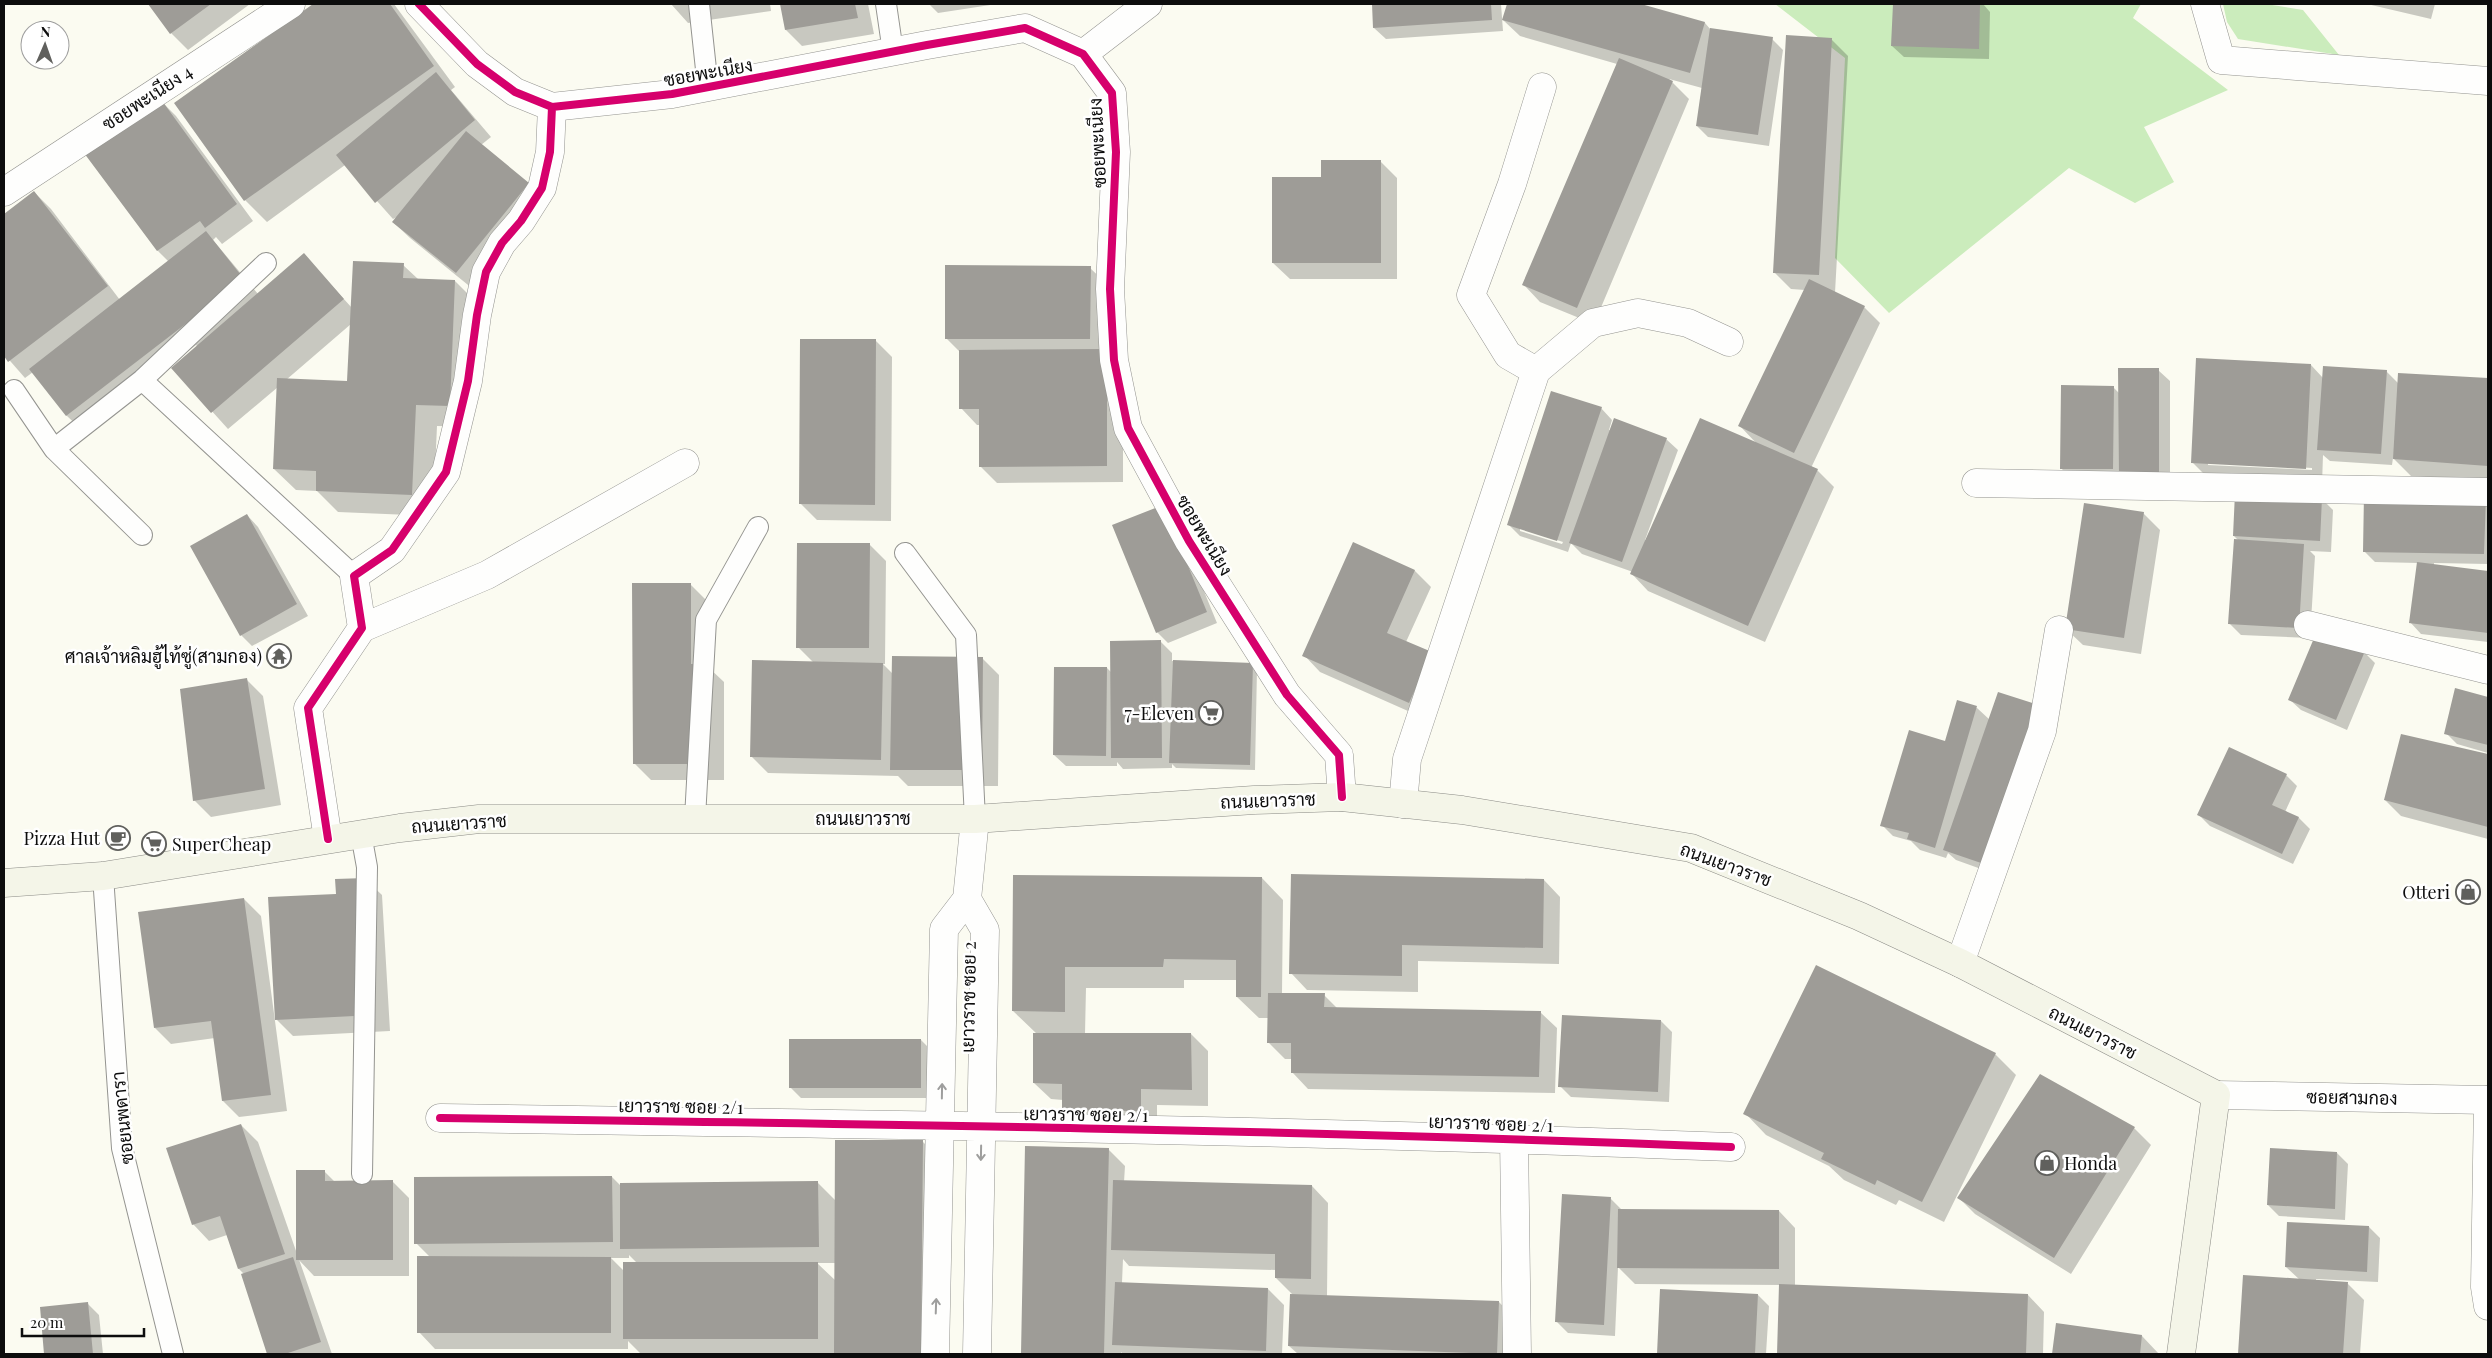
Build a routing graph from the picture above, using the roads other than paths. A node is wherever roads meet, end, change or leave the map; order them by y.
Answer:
1 (291, 4) edge
2 (419, 4) edge
3 (699, 4) edge
4 (886, 4) edge
5 (1148, 4) edge
6 (2205, 4) edge
7 (893, 52) junction
8 (1083, 54) junction
9 (2488, 81) edge
10 (1542, 87) dead end
11 (708, 88) junction
12 (552, 107) junction
13 (4, 192) edge
14 (266, 263) dead end
15 (1729, 342) dead end
16 (1536, 371) junction
17 (142, 380) junction
18 (14, 390) dead end
19 (54, 449) junction
20 (685, 462) dead end
21 (1976, 483) dead end
22 (2488, 492) edge
23 (758, 527) dead end
24 (142, 535) dead end
25 (905, 553) dead end
26 (354, 576) junction
27 (2308, 625) dead end
28 (362, 628) junction
29 (2059, 630) dead end
30 (2488, 670) edge
31 (1342, 797) junction
32 (1403, 804) junction
33 (695, 818) junction
34 (975, 818) junction
35 (361, 834) junction
36 (328, 840) junction
37 (103, 876) junction
38 (4, 883) edge
39 (967, 899) junction
40 (1960, 963) junction
41 (2216, 1095) junction
42 (2488, 1100) edge
43 (440, 1118) dead end
44 (941, 1125) junction
45 (981, 1126) junction
46 (1514, 1138) junction
47 (1731, 1147) dead end
48 (362, 1174) dead end
49 (2488, 1306) edge
50 (173, 1354) edge
51 (935, 1354) edge
52 (977, 1354) edge
53 (1517, 1354) edge
54 (2181, 1354) edge

1 - 13 street, ซอยพะเนียง 4
2 - 12 street, ซอยพะเนียง
3 - 11 lane
4 - 7 lane
5 - 8 street
6 - 9 street
7 - 8 street, ซอยพะเนียง
7 - 11 street, ซอยพะเนียง
8 - 31 street, ซอยพะเนียง
10 - 16 street
11 - 12 street, ซอยพะเนียง
12 - 26 street
14 - 17 lane
15 - 16 street
16 - 32 street
17 - 19 lane
17 - 26 lane
18 - 19 lane
19 - 24 lane
20 - 28 street
21 - 22 street
23 - 33 lane
25 - 34 lane
26 - 28 street
27 - 30 street
28 - 36 street
29 - 40 street
31 - 32 main road, ถนนเยาวราช
31 - 34 main road, ถนนเยาวราช
32 - 40 main road, ถนนเยาวราช
33 - 34 main road, ถนนเยาวราช
33 - 35 main road, ถนนเยาวราช
34 - 39 street
35 - 36 main road, ถนนเยาวราช
35 - 48 lane
36 - 37 main road, ถนนเยาวราช
37 - 38 main road, ถนนเยาวราช
37 - 50 lane, ซอยนพดารา
44 -> 39 street, เยาวราช ซอย 2
39 - 45 street, เยาวราช ซอย 2
40 - 41 main road, ถนนเยาวราช
41 - 42 street, ซอยสามกอง
41 - 54 main road
42 - 49 street
43 - 44 street, เยาวราช ซอย 2/1
44 - 45 street, เยาวราช ซอย 2/1
51 -> 44 street, เยาวราช ซอย 2
45 - 46 street, เยาวราช ซอย 2/1
45 -> 52 street, เยาวราช ซอย 2
46 - 47 street, เยาวราช ซอย 2/1
46 - 53 street

